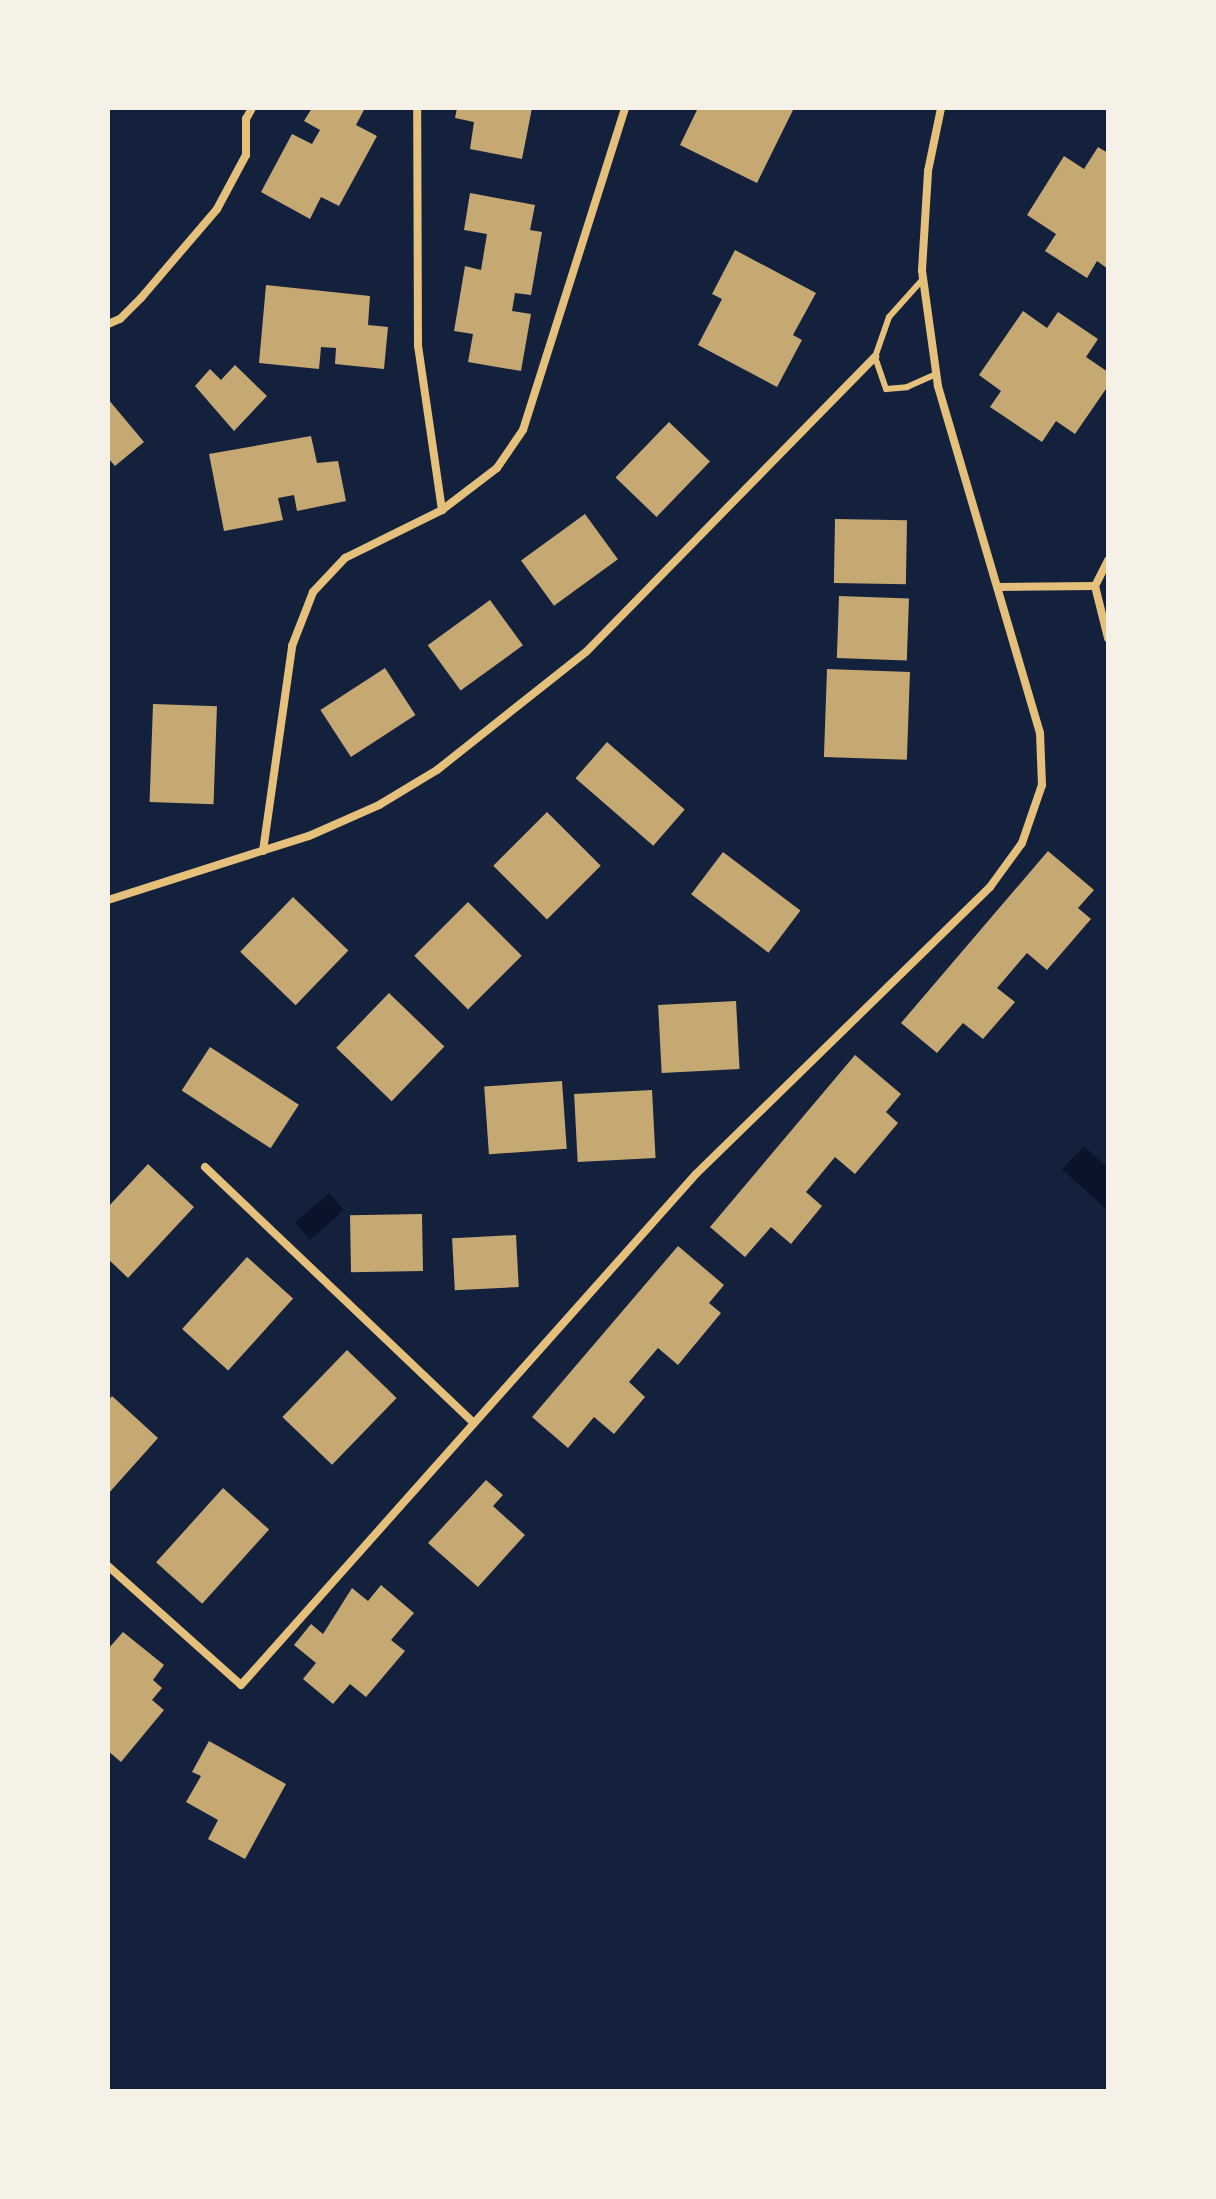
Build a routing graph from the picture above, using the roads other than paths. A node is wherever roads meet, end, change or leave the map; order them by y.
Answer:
1 (252, 108) edge
2 (417, 108) edge
3 (625, 108) edge
4 (941, 108) edge
5 (923, 279) junction
6 (108, 324) edge
7 (875, 357) junction
8 (936, 374) junction
9 (442, 510) junction
10 (1108, 560) edge
11 (1095, 586) junction
12 (998, 587) junction
13 (1108, 638) edge
14 (263, 851) junction
15 (108, 900) edge
16 (205, 1167) dead end
17 (474, 1423) junction
18 (108, 1566) edge

1 - 6 street
2 - 9 street
3 - 9 street
4 - 5 street
5 - 7 lane
5 - 8 street
7 - 8 lane
7 - 14 street
8 - 12 street
9 - 14 street
10 - 11 street
11 - 12 street
11 - 13 street
12 - 17 street
14 - 15 street
16 - 17 street
17 - 18 street

